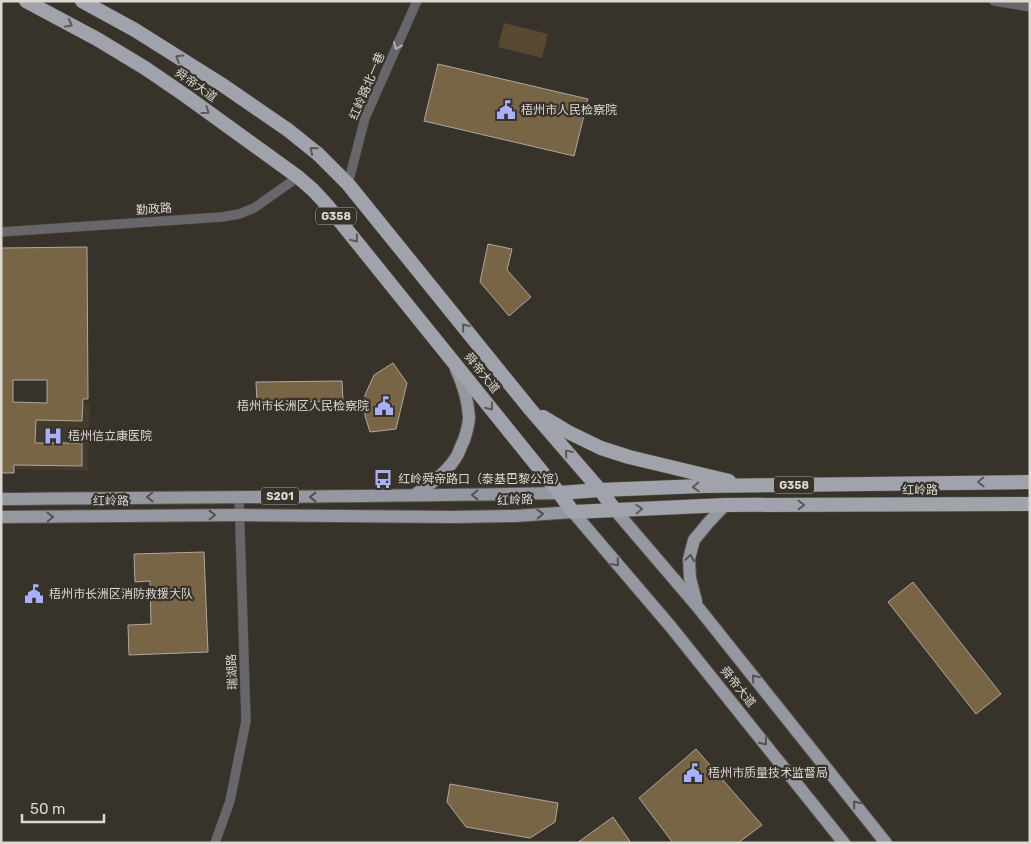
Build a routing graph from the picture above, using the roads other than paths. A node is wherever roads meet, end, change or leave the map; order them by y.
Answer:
1 (26, 1) edge
2 (82, 1) edge
3 (417, 1) edge
4 (994, 1) edge
5 (1030, 7) edge
6 (298, 177) junction
7 (348, 184) junction
8 (1, 232) edge
9 (451, 358) junction
10 (530, 409) junction
11 (1030, 482) edge
12 (749, 486) junction
13 (600, 490) junction
14 (559, 494) junction
15 (239, 496) junction
16 (412, 497) junction
17 (1, 499) edge
18 (1030, 504) edge
19 (725, 505) junction
20 (616, 510) junction
21 (573, 512) junction
22 (239, 515) junction
23 (1, 518) edge
24 (697, 606) junction
25 (215, 843) edge
26 (844, 843) edge
27 (886, 843) edge

1 -> 6 highway, 舜帝大道 / G358
7 -> 2 highway, 舜帝大道 / G358
3 -> 7 street, 红岭路北一巷
4 - 5 street
6 - 8 street, 勤政路
6 -> 9 highway, 舜帝大道 / G358
10 -> 7 highway, 舜帝大道 / G358
9 -> 14 highway, 舜帝大道 / G358
9 - 16 main road
10 - 12 highway
13 -> 10 highway, 舜帝大道 / G358
11 -> 12 highway, 红岭路 / G358
12 -> 13 highway, 红岭路 / G358
13 - 14 highway, 红岭路 / G358
13 - 20 highway, G358
14 -> 16 main road, 红岭路 / S201
14 - 21 highway, 舜帝大道 / G358
16 -> 15 main road, 红岭路 / S201
15 -> 17 main road, 红岭路 / S201
15 - 22 street, 瑞湖路
19 -> 18 highway, 红岭路 / G358
20 -> 19 highway, 红岭路 / G358
24 -> 19 main road
20 - 21 highway, 红岭路 / G358
20 - 24 main road, 舜帝大道
22 -> 21 main road, 红岭路 / S201
21 -> 26 main road, 舜帝大道
23 -> 22 main road, 红岭路 / S201
22 - 25 street, 瑞湖路
27 -> 24 main road, 舜帝大道

